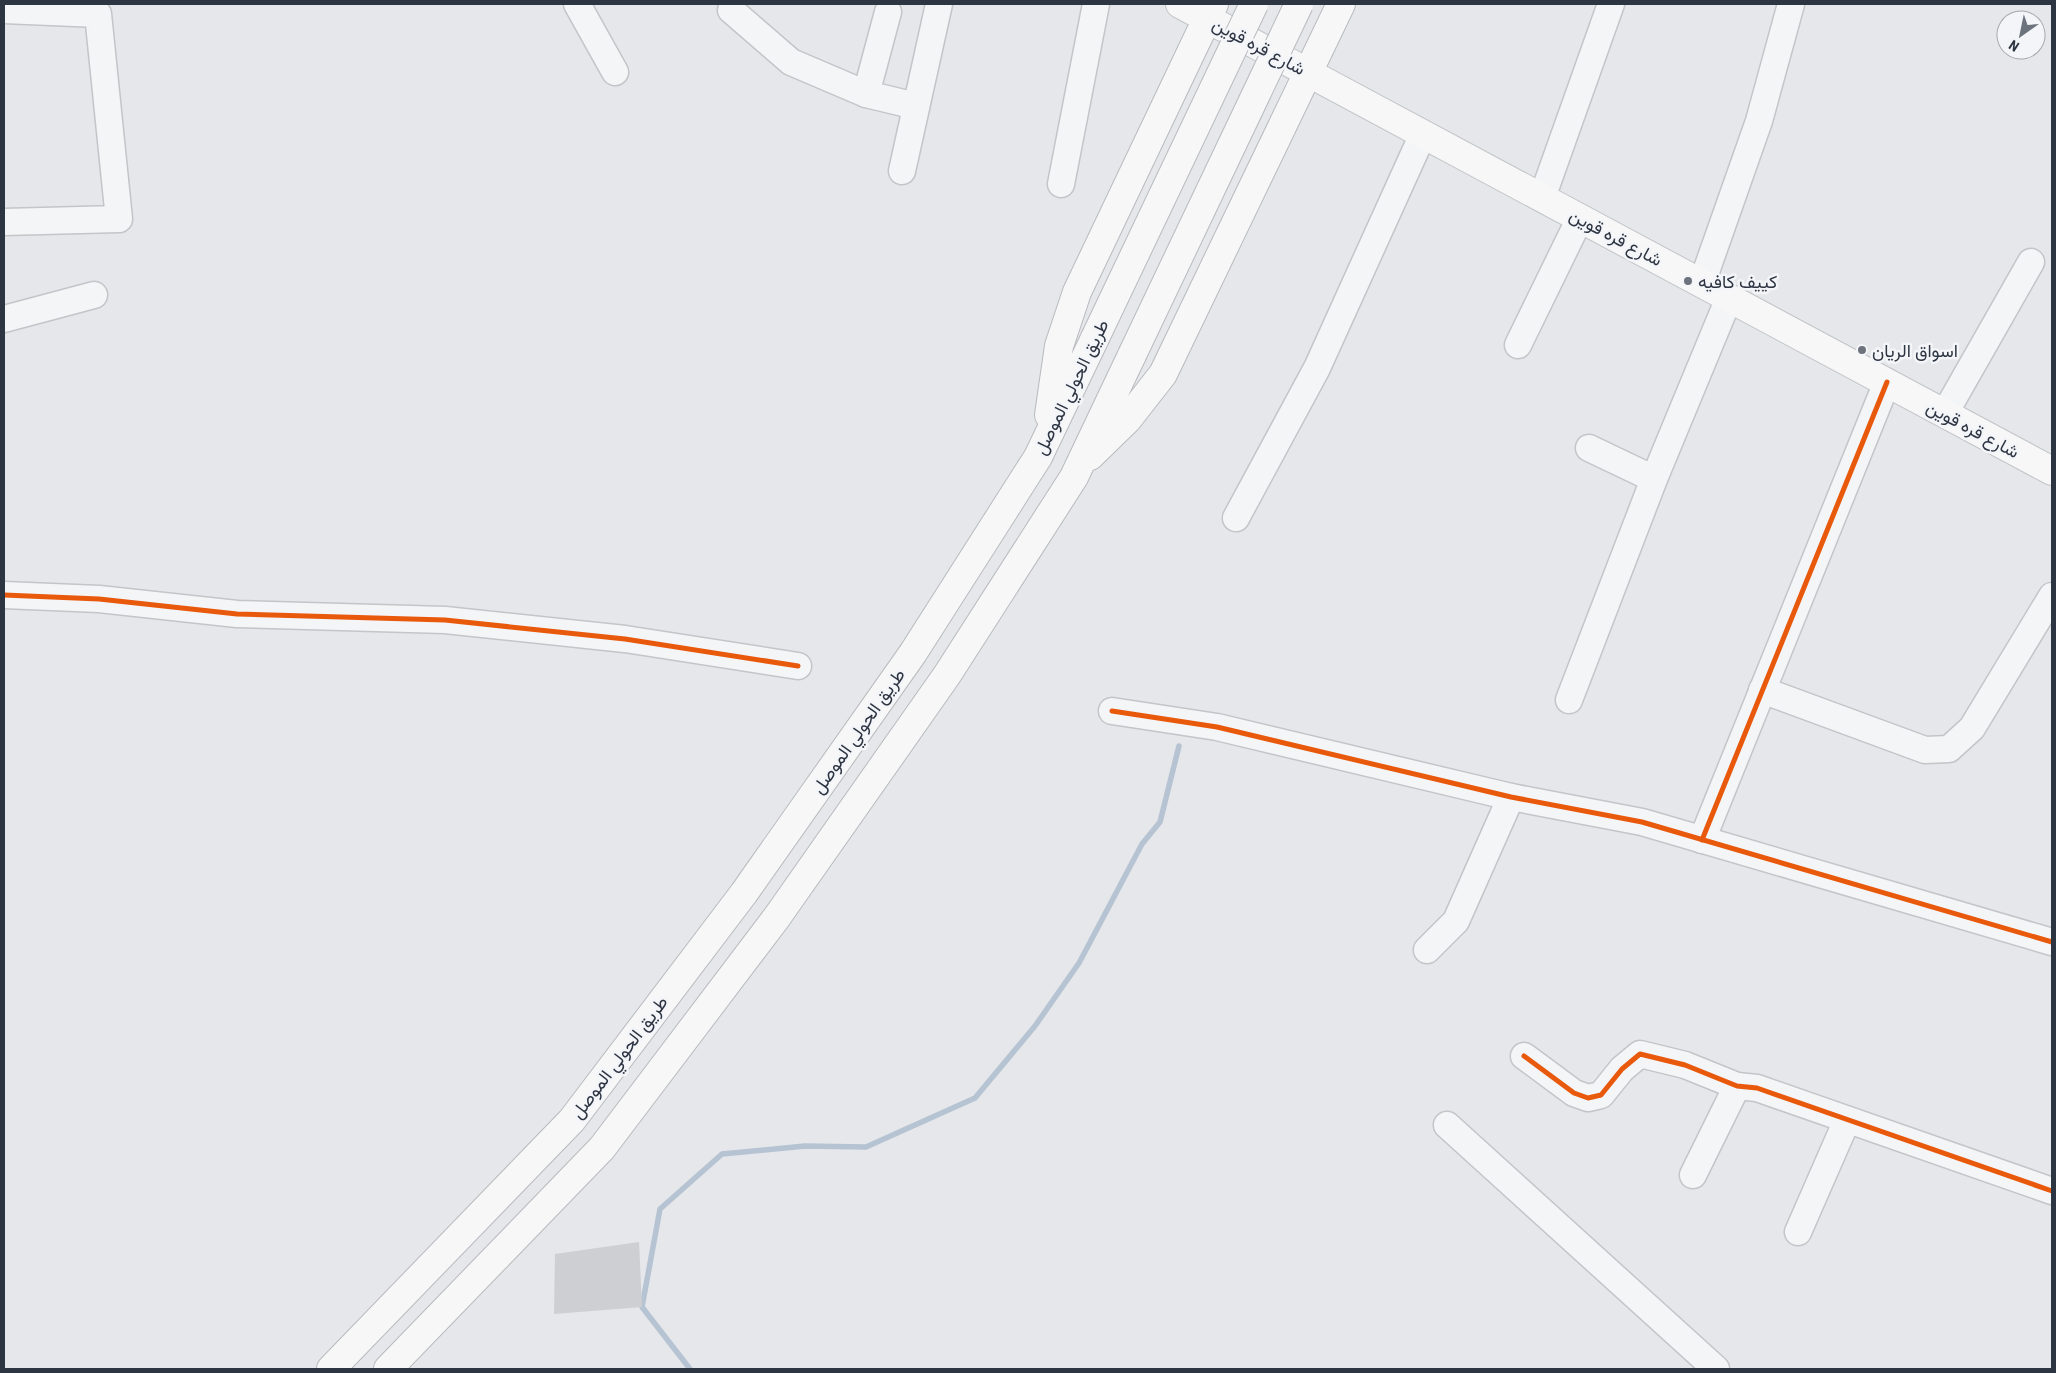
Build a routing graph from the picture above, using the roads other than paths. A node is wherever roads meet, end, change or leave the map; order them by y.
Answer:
1 (577, 4) edge
2 (939, 4) edge
3 (1096, 4) edge
4 (1180, 4) edge
5 (1254, 4) edge
6 (1299, 4) edge
7 (1341, 4) edge
8 (1611, 4) edge
9 (1791, 4) edge
10 (102, 9) edge
11 (4, 10) edge
12 (731, 10) dead end
13 (1210, 11) edge
14 (888, 12) dead end
15 (615, 72) dead end
16 (1308, 72) junction
17 (866, 94) junction
18 (916, 106) junction
19 (1423, 134) junction
20 (902, 171) dead end
21 (1061, 184) dead end
22 (1542, 198) junction
23 (1580, 218) junction
24 (4, 222) edge
25 (2031, 262) dead end
26 (1702, 283) junction
27 (94, 295) dead end
28 (1729, 298) junction
29 (4, 319) edge
30 (1518, 345) dead end
31 (1887, 382) junction
32 (1945, 413) junction
33 (1589, 448) dead end
34 (1038, 458) junction
35 (2052, 471) edge
36 (1074, 477) junction
37 (1654, 479) junction
38 (1236, 518) dead end
39 (4, 595) edge
40 (2052, 596) edge
41 (798, 666) dead end
42 (1762, 690) junction
43 (1570, 700) dead end
44 (1112, 711) dead end
45 (1511, 797) junction
46 (1702, 840) junction
47 (2052, 942) edge
48 (1427, 950) dead end
49 (1524, 1056) dead end
50 (1737, 1086) junction
51 (1848, 1120) junction
52 (1447, 1125) dead end
53 (1693, 1175) dead end
54 (2052, 1192) edge
55 (1798, 1232) dead end
56 (331, 1369) edge
57 (388, 1369) edge
58 (1716, 1369) edge

1 - 15 street
2 - 18 street
3 - 21 street
4 - 13 main road, شارع قره قوين
5 - 34 main road, طريق الحولي الموصل, bridge
6 - 36 main road, bridge
7 - 16 main road
8 - 22 street
9 - 26 street
10 - 11 street
10 - 24 street
12 - 17 street
13 - 16 main road, شارع قره قوين
13 - 34 main road
14 - 17 street
16 - 19 main road, شارع قره قوين
16 - 36 main road
17 - 18 street
18 - 20 street
19 - 22 main road, شارع قره قوين
19 - 38 street
22 - 23 main road, شارع قره قوين
23 - 26 main road, شارع قره قوين
23 - 30 street
25 - 32 street
26 - 28 main road, شارع قره قوين
27 - 29 street
28 - 31 main road, شارع قره قوين
28 - 37 street
31 - 32 main road, شارع قره قوين
31 - 42 street
32 - 35 main road, شارع قره قوين
33 - 37 street
34 - 56 main road, طريق الحولي الموصل
36 - 57 main road
37 - 43 street
39 - 41 street
40 - 42 street
42 - 46 street
44 - 45 street
45 - 46 street
45 - 48 street
46 - 47 street
49 - 50 street
50 - 51 street
50 - 53 street
51 - 54 street
51 - 55 street
52 - 58 street

